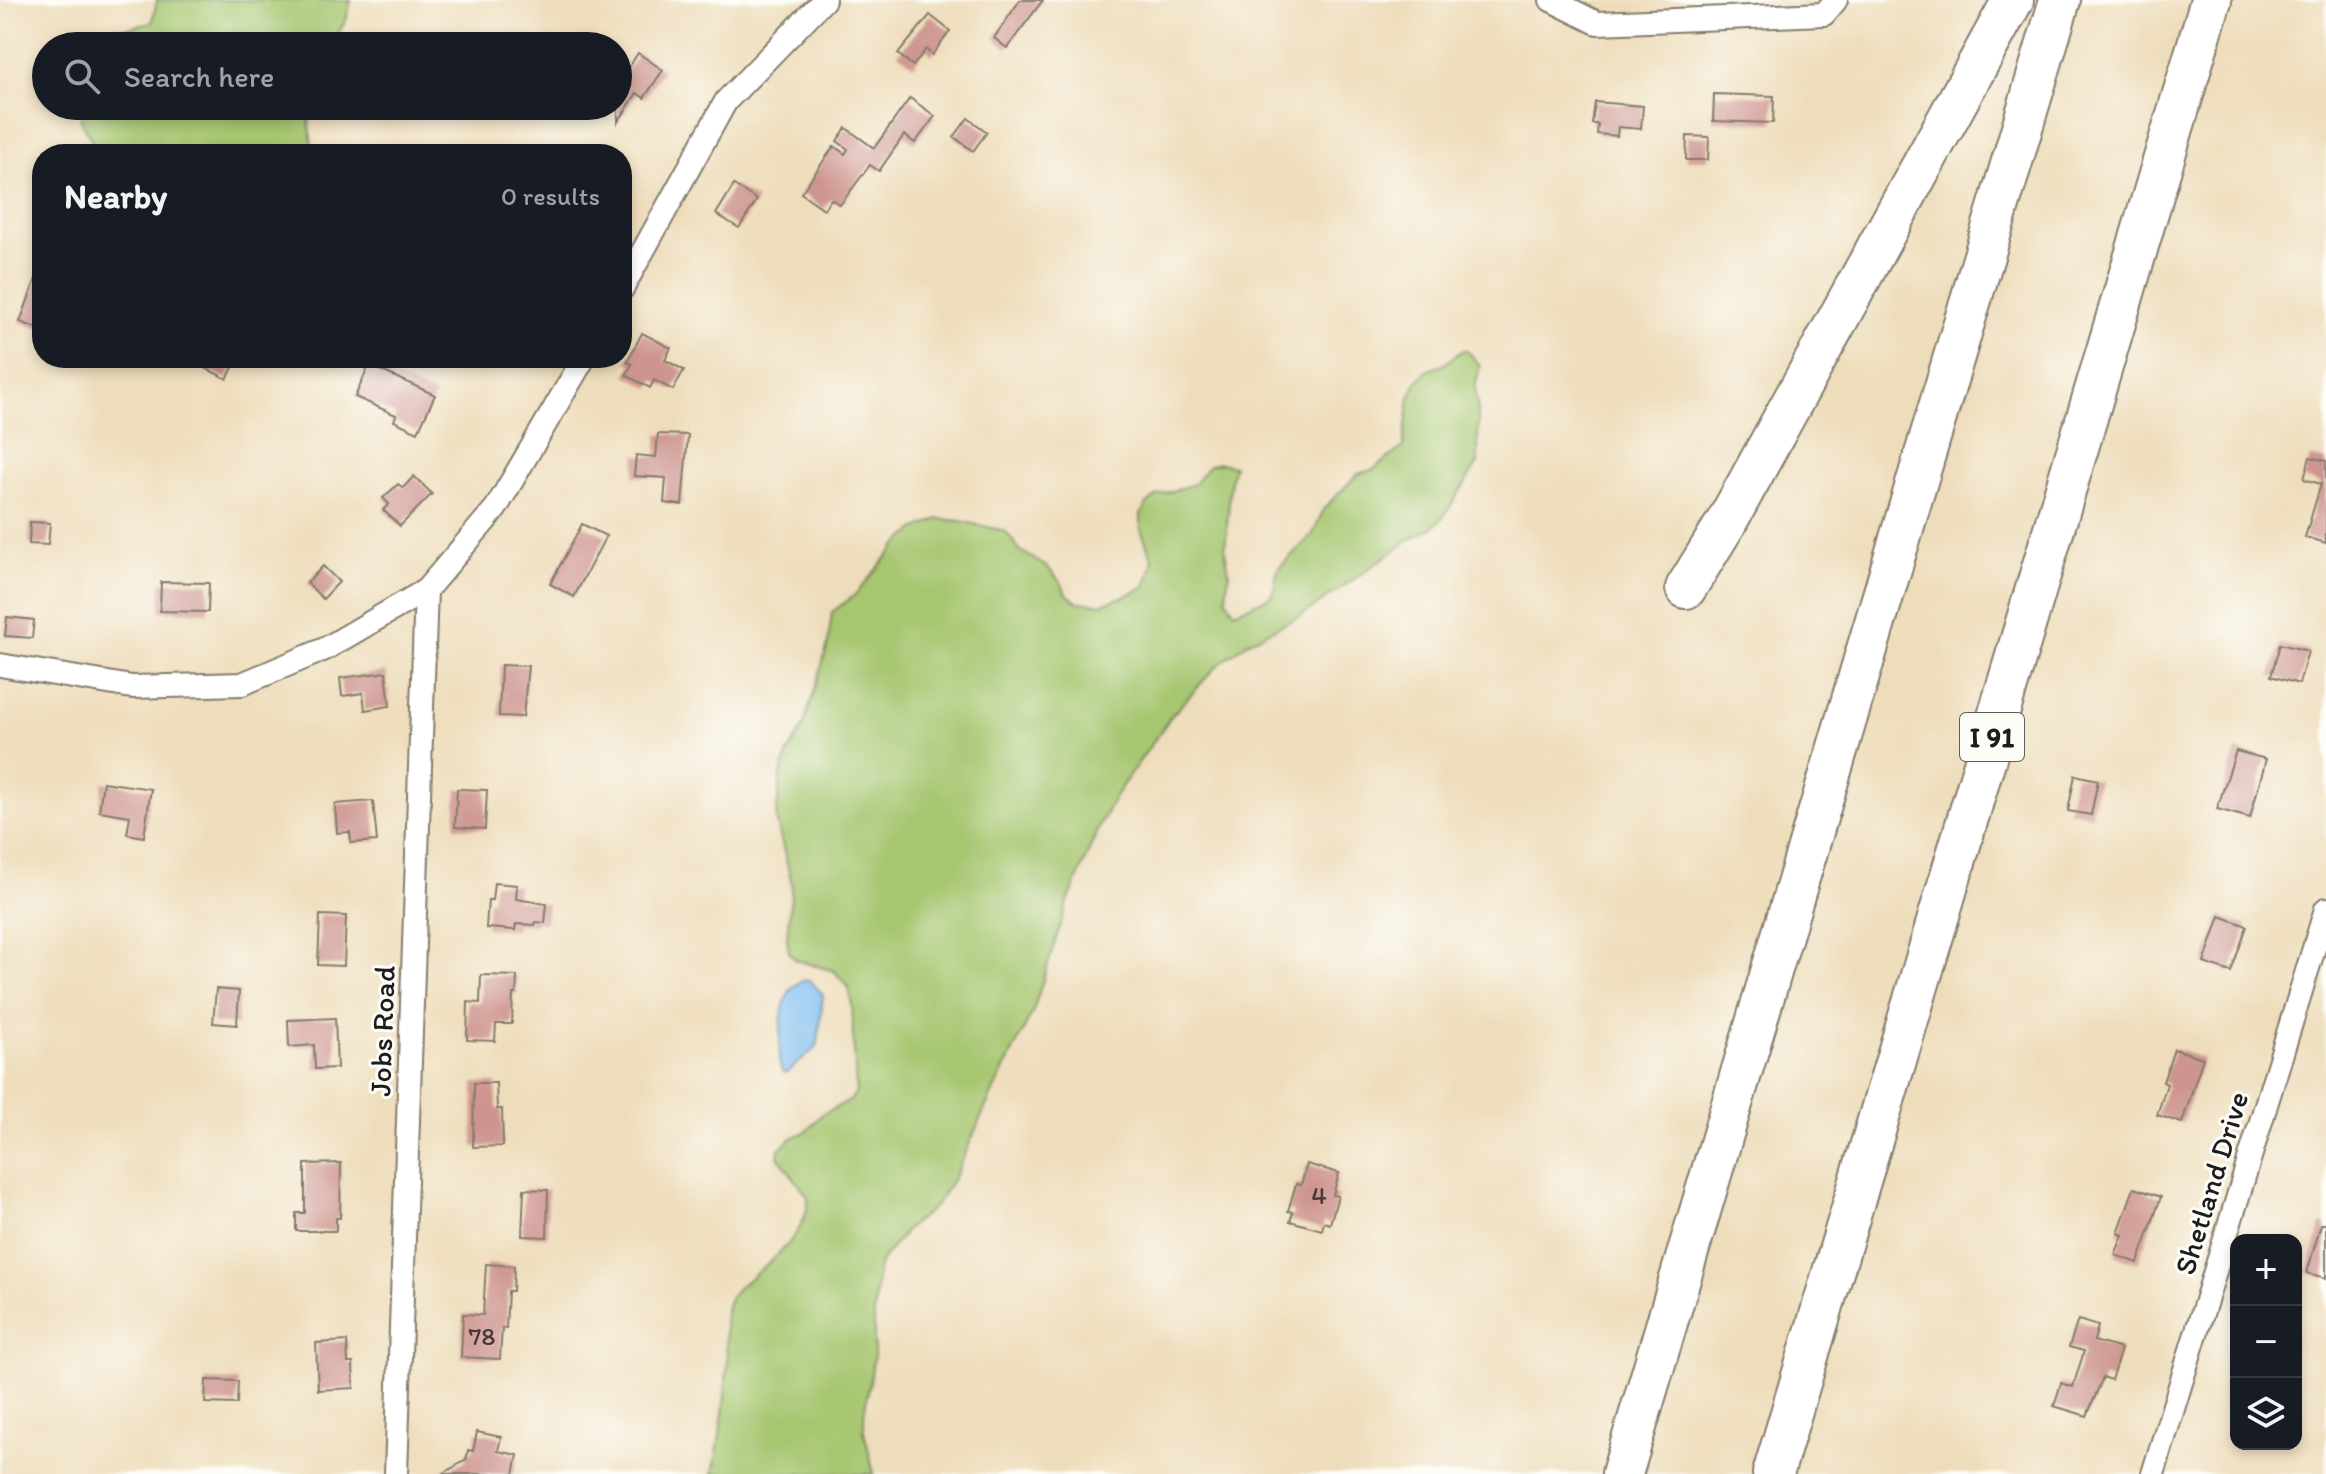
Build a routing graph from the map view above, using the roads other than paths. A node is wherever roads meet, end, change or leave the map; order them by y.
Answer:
1 (824, 0) edge
2 (1551, 0) edge
3 (1836, 0) edge
4 (2013, 0) edge
5 (2060, 0) edge
6 (2211, 0) edge
7 (632, 271) edge
8 (578, 368) edge
9 (1686, 588) dead end
10 (426, 590) junction
11 (0, 665) edge
12 (2326, 909) edge
13 (396, 1474) edge
14 (1622, 1474) edge
15 (1773, 1474) edge
16 (2153, 1474) edge

1 - 7 street
2 - 3 street
4 - 9 highway
5 - 14 highway
6 - 15 highway, I 91
8 - 10 street
10 - 11 street
10 - 13 street, Jobs Road
12 - 16 street, Shetland Drive

